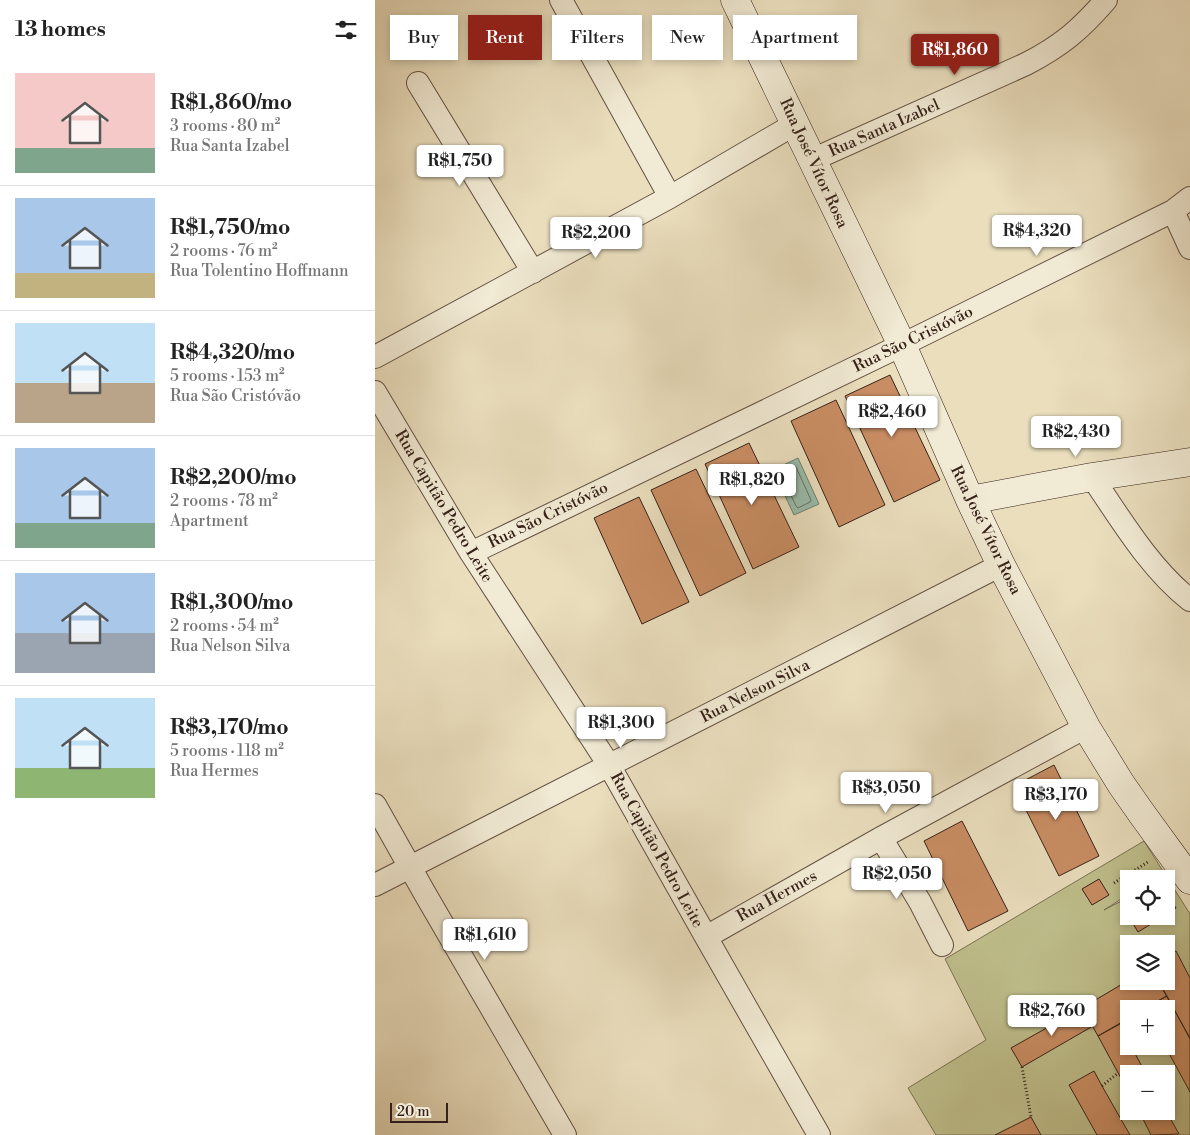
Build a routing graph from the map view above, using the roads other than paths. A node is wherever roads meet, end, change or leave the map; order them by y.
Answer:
1 (561, 0) edge
2 (735, 0) edge
3 (1106, 0) edge
4 (418, 83) dead end
5 (795, 124) junction
6 (811, 160) junction
7 (671, 197) junction
8 (1182, 204) edge
9 (1190, 248) edge
10 (533, 272) junction
11 (902, 346) junction
12 (375, 356) edge
13 (375, 392) edge
14 (385, 423) edge
15 (1190, 462) edge
16 (1092, 477) junction
17 (970, 500) junction
18 (471, 552) junction
19 (1001, 565) junction
20 (1190, 600) edge
21 (1086, 727) junction
22 (609, 765) junction
23 (375, 805) edge
24 (881, 838) junction
25 (410, 867) junction
26 (1190, 880) edge
27 (375, 885) edge
28 (705, 937) junction
29 (942, 946) dead end
30 (565, 1135) edge
31 (819, 1135) edge

1 - 7 street
2 - 5 main road, Rua José Vítor Rosa
3 - 6 street, Rua Santa Izabel
4 - 10 street
5 - 6 main road, Rua José Vítor Rosa
5 - 7 street
6 - 11 main road, Rua José Vítor Rosa
7 - 10 street
8 - 9 street
8 - 11 street, Rua São Cristóvão
10 - 12 street
11 - 17 main road, Rua José Vítor Rosa
11 - 18 street, Rua São Cristóvão
13 - 14 street, Rua Capitão Pedro Leite
14 - 18 street, Rua Capitão Pedro Leite
15 - 16 main road
16 - 17 main road
16 - 20 street
17 - 19 main road, Rua José Vítor Rosa
18 - 22 street, Rua Capitão Pedro Leite
19 - 21 main road, Rua José Vítor Rosa
19 - 22 street, Rua Nelson Silva
21 - 24 street, Rua Hermes
21 - 26 main road, Rua José Vítor Rosa
22 - 25 street, Rua Nelson Silva
22 - 28 street, Rua Capitão Pedro Leite
23 - 25 street
24 - 28 street, Rua Hermes
24 - 29 street
25 - 27 street, Rua Nelson Silva
25 - 30 street
28 - 31 street, Rua Capitão Pedro Leite

